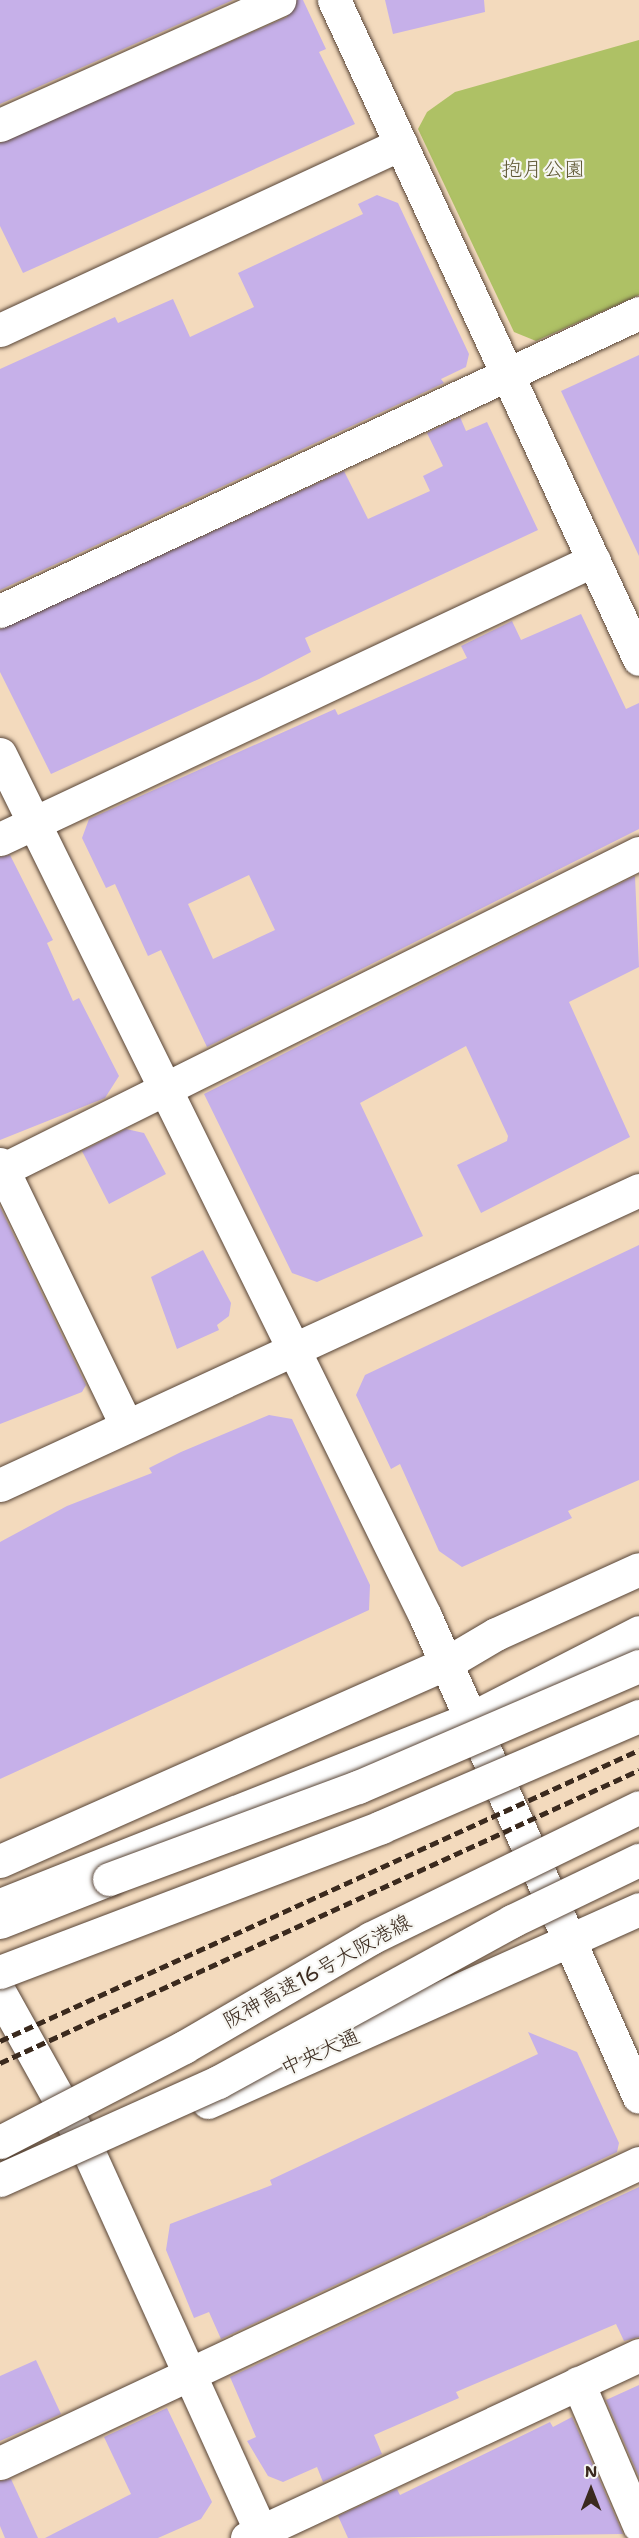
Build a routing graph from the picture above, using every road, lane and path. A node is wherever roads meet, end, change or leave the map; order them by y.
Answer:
1 (279, 0) edge
2 (334, 0) edge
3 (0, 125) edge
4 (401, 144) junction
5 (639, 313) edge
6 (0, 330) edge
7 (507, 373) junction
8 (594, 560) junction
9 (0, 611) edge
10 (639, 659) edge
11 (0, 754) edge
12 (35, 823) junction
13 (0, 839) edge
14 (639, 853) edge
15 (165, 1087) junction
16 (1, 1168) edge
17 (639, 1190) edge
18 (295, 1349) junction
19 (126, 1425) junction
20 (0, 1485) edge
21 (639, 1569) edge
22 (639, 1632) edge
23 (445, 1664) junction
24 (639, 1666) edge
25 (639, 1716) edge
26 (470, 1719) junction
27 (639, 1807) edge
28 (639, 1860) edge
29 (0, 1861) edge
30 (0, 1905) edge
31 (639, 1909) edge
32 (0, 1922) edge
33 (567, 1940) junction
34 (0, 1972) edge
35 (0, 1993) edge
36 (639, 2097) edge
37 (0, 2142) edge
38 (90, 2155) junction
39 (639, 2163) edge
40 (0, 2180) edge
41 (0, 2193) edge
42 (639, 2355) edge
43 (193, 2372) junction
44 (578, 2383) junction
45 (0, 2463) edge
46 (639, 2525) edge
47 (257, 2536) edge

1 - 3 main road
2 - 4 main road
4 - 6 main road
4 - 7 main road
5 - 7 main road
7 - 8 main road
7 - 9 main road
8 - 10 main road
8 - 12 main road
11 - 12 main road
12 - 13 main road
12 - 15 main road
14 - 15 main road
15 - 16 main road
15 - 18 main road
16 - 19 main road
17 - 18 main road
18 - 19 main road
18 - 23 main road
19 - 20 main road
21 - 23 main road
22 - 26 main road
23 - 26 main road
23 - 29 main road
24 - 32 main road, bridge
25 - 34 main road, bridge
26 - 30 main road
26 - 33 main road
27 - 37 main road, 阪神高速16号大阪港線, bridge
28 - 40 main road, bridge
31 - 33 main road, 中央大通
33 - 36 main road
33 - 38 main road, 中央大通
35 - 38 main road
38 - 41 main road, 中央大通
38 - 43 main road
39 - 43 main road
42 - 44 main road
43 - 45 main road
43 - 47 main road
44 - 46 main road
44 - 47 main road

